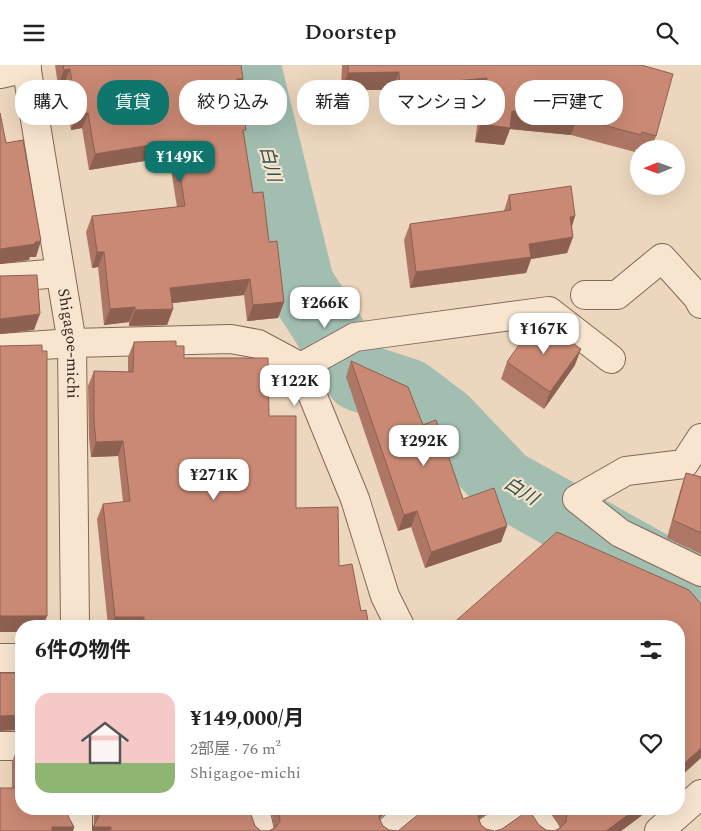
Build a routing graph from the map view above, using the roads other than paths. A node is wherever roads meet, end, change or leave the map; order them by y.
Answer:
1 (27, 66) edge
2 (0, 74) edge
3 (60, 273) junction
4 (0, 278) edge
5 (701, 304) edge
6 (565, 323) junction
7 (72, 343) junction
8 (0, 348) edge
9 (611, 359) dead end
10 (308, 363) junction
11 (701, 438) edge
12 (701, 572) edge
13 (75, 620) edge
14 (397, 620) edge
15 (0, 658) edge
16 (15, 658) edge
17 (15, 746) edge
18 (0, 747) edge
19 (701, 794) edge
20 (685, 808) edge
21 (78, 815) edge
22 (256, 815) edge
23 (406, 815) edge
24 (511, 815) edge
25 (534, 815) edge
26 (677, 815) edge
27 (78, 831) edge
28 (260, 831) edge
29 (389, 831) edge
30 (488, 831) edge
31 (546, 831) edge
32 (659, 831) edge

1 - 2 street
1 - 3 street, Shigagoe-michi
3 - 4 street
3 - 7 street, Shigagoe-michi
5 - 6 street
6 - 9 street
6 - 10 street
7 - 8 street
7 - 10 street
7 - 13 street, Shigagoe-michi
10 - 14 street
11 - 12 street
15 - 16 street
17 - 18 street
19 - 20 street
21 - 27 street
22 - 28 street
23 - 29 street
24 - 30 street
25 - 31 street
26 - 32 street

